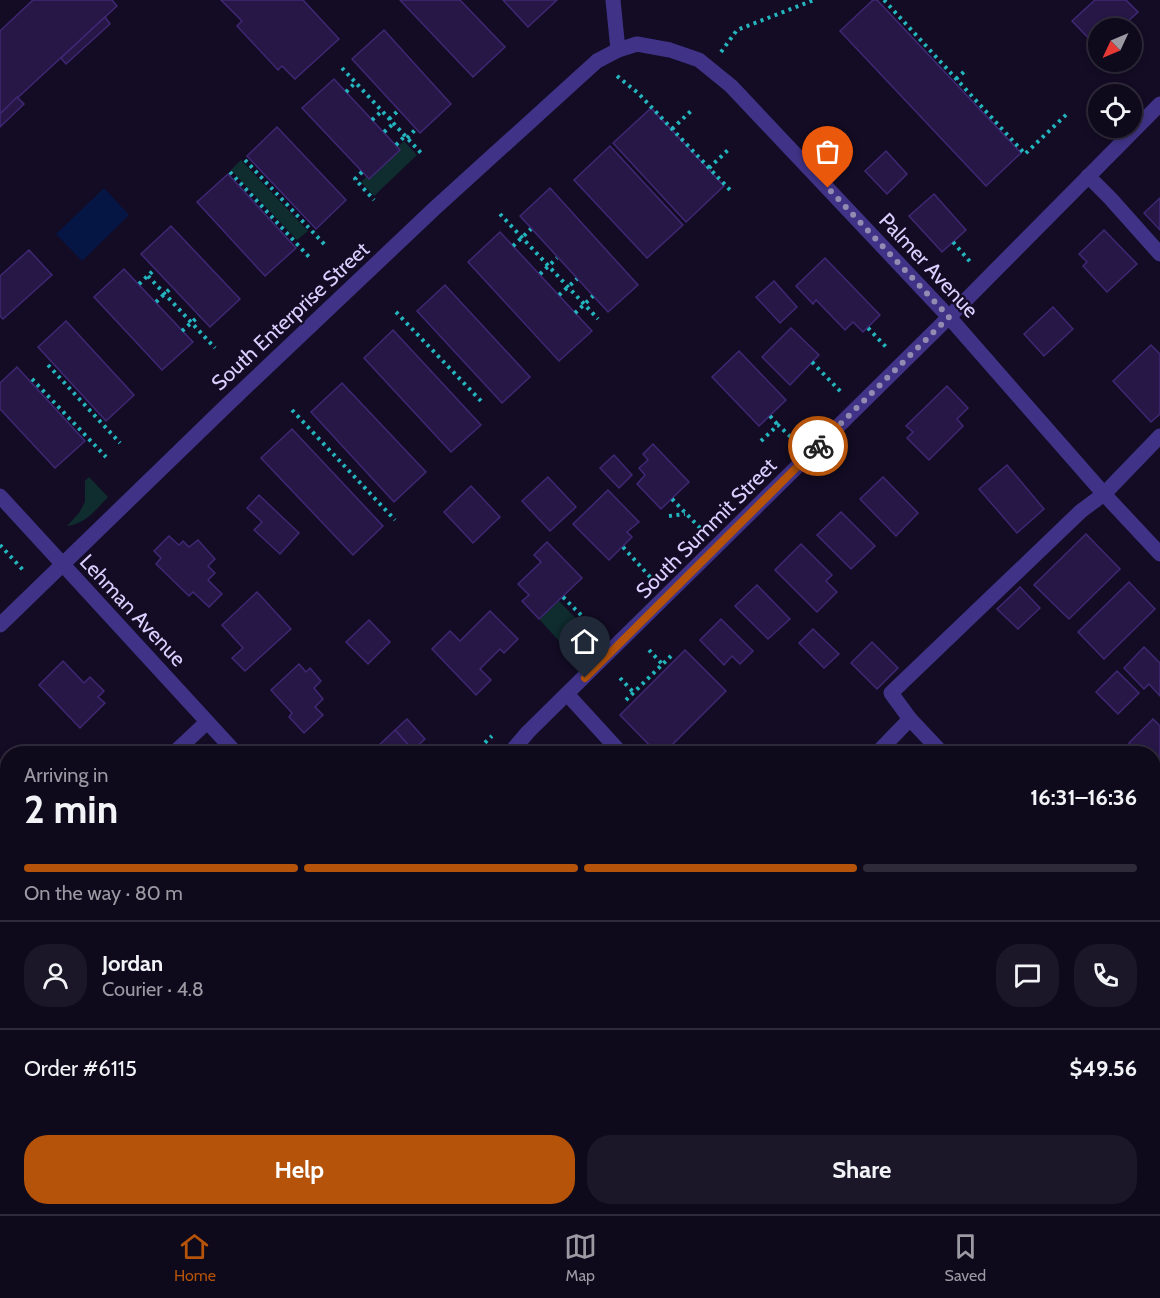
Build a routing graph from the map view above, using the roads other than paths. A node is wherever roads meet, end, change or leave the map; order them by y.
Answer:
1 (613, 0) edge
2 (618, 50) junction
3 (1160, 104) edge
4 (1088, 176) junction
5 (1160, 254) edge
6 (949, 317) junction
7 (1160, 436) edge
8 (1104, 494) junction
9 (0, 496) edge
10 (1160, 554) edge
11 (63, 564) junction
12 (0, 625) edge
13 (567, 694) junction
14 (910, 719) junction
15 (207, 722) junction
16 (181, 746) edge
17 (229, 746) edge
18 (516, 746) edge
19 (615, 746) edge
20 (884, 746) edge
21 (935, 746) edge

1 - 2 street
2 - 6 street, Palmer Avenue
2 - 11 street, South Enterprise Street
3 - 4 street, South Summit Street
4 - 5 street
4 - 6 street, South Summit Street
6 - 8 street, Palmer Avenue
6 - 13 street, South Summit Street
7 - 8 street
8 - 10 street, Palmer Avenue
8 - 14 street
9 - 11 street, Lehman Avenue
11 - 12 street, South Enterprise Street
11 - 15 street, Lehman Avenue
13 - 18 street, South Summit Street
13 - 19 street
14 - 20 street
14 - 21 street
15 - 16 street
15 - 17 street, Lehman Avenue

